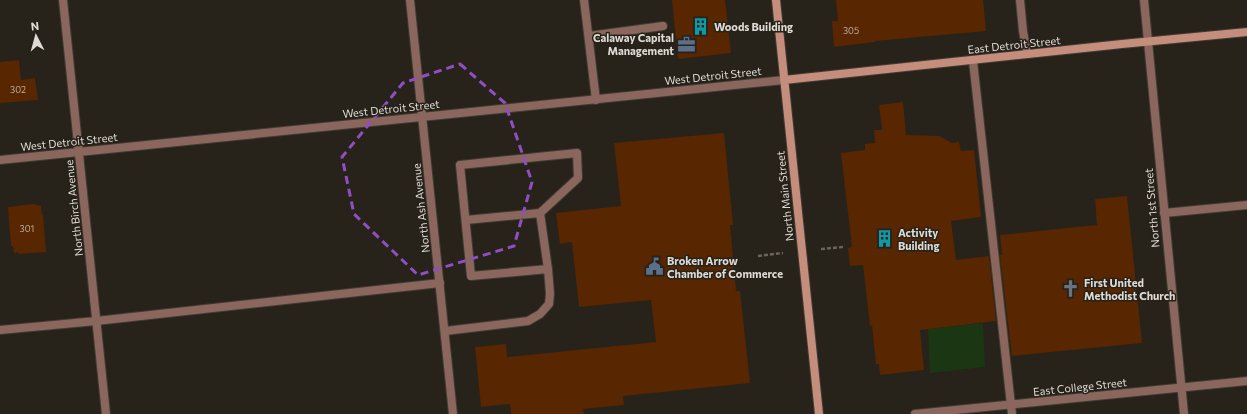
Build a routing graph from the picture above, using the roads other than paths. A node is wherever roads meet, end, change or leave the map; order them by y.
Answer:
1 (63, 0) edge
2 (410, 0) edge
3 (584, 0) edge
4 (776, 0) edge
5 (1020, 0) edge
6 (1144, 0) edge
7 (664, 26) dead end
8 (1247, 32) edge
9 (589, 36) junction
10 (1147, 42) junction
11 (1027, 54) junction
12 (973, 61) junction
13 (784, 80) junction
14 (596, 100) junction
15 (422, 117) junction
16 (79, 152) junction
17 (0, 160) edge
18 (1247, 205) edge
19 (540, 213) junction
20 (1164, 213) junction
21 (466, 220) junction
22 (548, 269) junction
23 (440, 283) junction
24 (96, 321) junction
25 (0, 330) edge
26 (445, 331) junction
27 (1247, 381) edge
28 (1181, 388) junction
29 (1011, 404) junction
30 (106, 414) edge
31 (453, 414) edge
32 (819, 414) edge
33 (915, 414) edge
34 (1012, 414) edge
35 (1184, 414) edge

1 - 16 street, North Birch Avenue
2 - 15 street, North Ash Avenue
3 - 9 street
4 - 13 street, North Main Street
5 - 11 street
6 - 10 street, North 1st Street
7 - 9 street
8 - 10 street, East Detroit Street
9 - 14 street
10 - 11 street, East Detroit Street
10 - 20 street, North 1st Street
11 - 12 street, East Detroit Street
12 - 13 street, East Detroit Street
12 - 29 street
13 - 14 street, West Detroit Street
13 - 32 street, North Main Street
14 - 15 street, West Detroit Street
15 - 16 street, West Detroit Street
15 - 23 street, North Ash Avenue
16 - 17 street, West Detroit Street
16 - 24 street, North Birch Avenue
18 - 20 street
19 - 21 street
19 - 21 street
19 - 22 street
20 - 28 street, North 1st Street
21 - 22 street
22 - 26 street
23 - 24 street
23 - 26 street, North Ash Avenue
24 - 25 street
24 - 30 street, North Birch Avenue
26 - 31 street, North Ash Avenue
27 - 28 street, East College Street
28 - 29 street, East College Street
28 - 35 street, North 1st Street
29 - 33 street, East College Street
29 - 34 street

